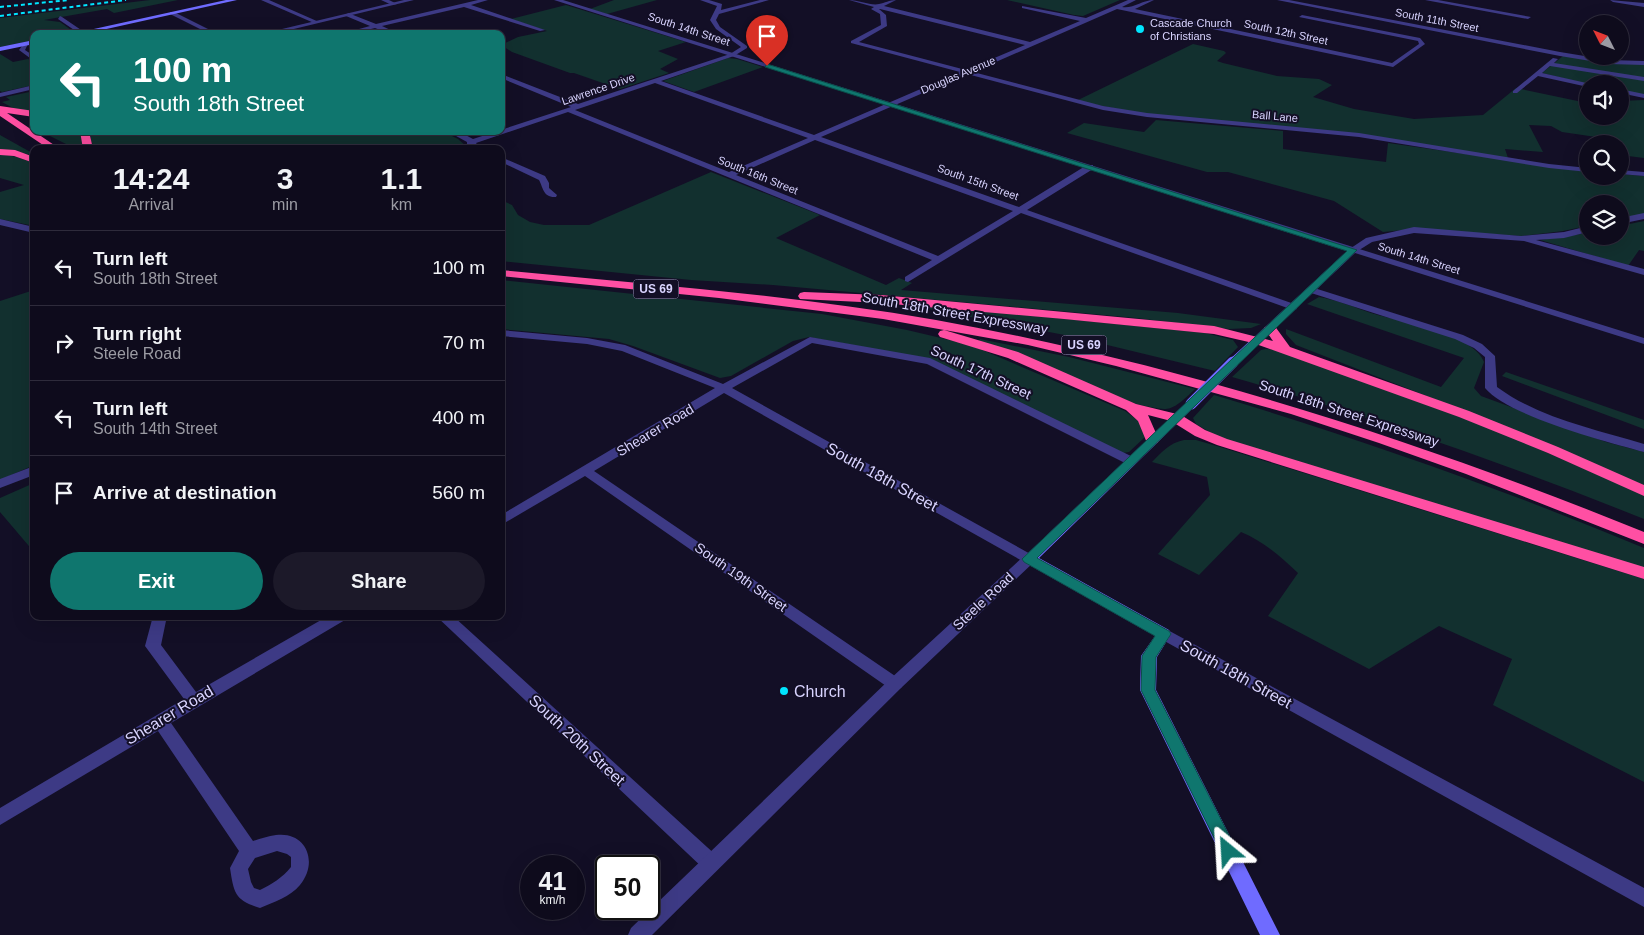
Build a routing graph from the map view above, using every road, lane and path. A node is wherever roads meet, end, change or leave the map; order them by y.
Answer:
1 (234, 0) edge
2 (264, 0) edge
3 (384, 0) edge
4 (411, 0) edge
5 (451, 0) edge
6 (484, 0) edge
7 (557, 0) edge
8 (703, 0) edge
9 (766, 0) edge
10 (852, 0) edge
11 (893, 0) edge
12 (1133, 0) edge
13 (1151, 0) edge
14 (1280, 0) edge
15 (1428, 0) edge
16 (1612, 0) edge
17 (394, 4) junction
18 (465, 5) junction
19 (1644, 5) edge
20 (876, 6) junction
21 (1024, 7) dead end
22 (1116, 7) junction
23 (1131, 9) junction
24 (172, 13) junction
25 (717, 13) junction
26 (348, 15) junction
27 (1302, 16) dead end
28 (1528, 17) dead end
29 (60, 18) dead end
30 (1086, 20) junction
31 (316, 22) junction
32 (377, 26) junction
33 (78, 30) edge
34 (96, 30) edge
35 (207, 30) edge
36 (281, 30) edge
37 (360, 30) edge
38 (386, 30) edge
39 (542, 30) dead end
40 (30, 43) edge
41 (25, 44) junction
42 (1030, 44) junction
43 (0, 49) edge
44 (1560, 54) junction
45 (732, 55) junction
46 (30, 56) edge
47 (1644, 63) edge
48 (1549, 64) junction
49 (964, 72) junction
50 (1536, 74) junction
51 (505, 78) edge
52 (1644, 79) edge
53 (655, 81) junction
54 (1579, 83) edge
55 (30, 89) edge
56 (1515, 92) dead end
57 (1629, 94) edge
58 (0, 95) edge
59 (1644, 96) edge
60 (889, 105) junction
61 (578, 107) junction
62 (569, 110) junction
63 (0, 111) edge
64 (30, 114) edge
65 (0, 124) edge
66 (30, 131) edge
67 (505, 131) edge
68 (35, 135) edge
69 (459, 135) edge
70 (494, 135) edge
71 (816, 137) junction
72 (470, 143) junction
73 (34, 145) edge
74 (50, 145) edge
75 (473, 145) edge
76 (0, 152) edge
77 (30, 159) edge
78 (505, 161) edge
79 (1090, 167) junction
80 (1579, 169) edge
81 (1629, 173) edge
82 (1644, 174) edge
83 (728, 175) junction
84 (553, 195) dead end
85 (1022, 210) junction
86 (1644, 216) edge
87 (1629, 219) edge
88 (0, 222) edge
89 (30, 229) edge
90 (1579, 231) edge
91 (1521, 239) junction
92 (1353, 250) junction
93 (939, 260) junction
94 (505, 267) edge
95 (1644, 272) edge
96 (505, 273) edge
97 (908, 279) dead end
98 (1311, 290) junction
99 (793, 295) junction
100 (1293, 307) junction
101 (861, 313) junction
102 (1270, 328) junction
103 (505, 333) edge
104 (810, 340) joint
105 (1257, 340) junction
106 (1644, 341) edge
107 (1284, 348) junction
108 (724, 388) junction
109 (1131, 407) junction
110 (1176, 418) junction
111 (1152, 440) junction
112 (1644, 448) edge
113 (1131, 461) junction
114 (586, 471) junction
115 (30, 472) edge
116 (0, 484) edge
117 (1644, 491) edge
118 (505, 519) edge
119 (1644, 527) edge
120 (1644, 538) edge
121 (1029, 559) junction
122 (1644, 573) edge
123 (158, 620) edge
124 (333, 620) edge
125 (447, 620) edge
126 (1164, 634) junction
127 (895, 684) junction
128 (194, 701) junction
129 (160, 721) junction
130 (0, 817) edge
131 (250, 851) dead end
132 (711, 863) junction
133 (1644, 898) edge
134 (638, 935) edge
135 (1270, 935) edge

1 - 24 main road
2 - 31 street
3 - 17 street
4 - 17 street
5 - 18 street
6 - 18 street
7 - 45 street, South 14th Street
8 - 25 street
9 - 25 street
10 - 20 street
11 - 20 street
12 - 22 street, Douglas Avenue
13 - 23 street
14 - 44 street, South 11th Street
15 - 28 street
16 - 19 street
17 - 26 street
18 - 32 street
18 - 39 street
20 - 42 street
20 - 49 street, Ball Lane
21 - 30 street
22 - 23 street, South 12th Street
22 - 30 street, Douglas Avenue
23 - 27 street, South 12th Street
24 - 34 main road
24 - 35 street
25 - 45 street
26 - 31 street
26 - 32 street
29 - 33 street
30 - 42 street, Douglas Avenue
31 - 36 street
32 - 37 street
32 - 38 street
40 - 41 main road
41 - 43 main road
41 - 46 street
42 - 49 street, Douglas Avenue
44 - 47 street, South 11th Street
44 - 48 street
45 - 53 street, Lawrence Drive
45 - 60 street, South 14th Street
48 - 50 street
48 - 52 street
49 - 60 street, Douglas Avenue
49 - 80 street, Ball Lane
50 - 54 street
50 - 56 street
51 - 61 street
53 - 61 street, Lawrence Drive
53 - 71 street, South 15th Street
55 - 58 street
57 - 59 street
60 - 71 street, Douglas Avenue
60 - 79 street, South 14th Street
61 - 62 street, Lawrence Drive
62 - 67 street, Lawrence Drive
62 - 83 street, South 16th Street
63 - 64 highway
63 - 66 highway
65 - 73 highway
68 - 74 highway
69 - 72 street
70 - 72 street, Lawrence Drive
71 - 83 street, Douglas Avenue
71 - 85 street, South 15th Street
72 - 75 street
76 - 77 highway
78 - 84 street
79 - 85 street
79 - 92 street, South 14th Street
81 - 82 street
83 - 93 street, South 16th Street
85 - 93 street
85 - 100 street, South 15th Street
86 - 87 street
88 - 89 street
90 - 91 street
91 - 92 street, Steele Road
91 - 95 street
92 - 98 street, Steele Road
92 - 106 street, South 14th Street
93 - 97 street
94 - 99 highway, South 18th Street Expressway / US 69
96 - 101 highway, South 18th Street Expressway / US 69
98 - 100 street, Steele Road
98 - 112 street
99 - 105 highway
99 - 119 highway, South 18th Street Expressway / US 69
100 - 102 street, Steele Road
101 - 109 highway
101 - 120 highway, South 18th Street Expressway / US 69
102 - 105 street, Steele Road
102 - 107 highway
103 - 108 street, South 18th Street
104 - 108 street, Shearer Road
104 - 113 street, South 17th Street
105 - 107 highway
105 - 110 main road, Steele Road, bridge
107 - 117 highway
108 - 114 street, Shearer Road
108 - 121 street, South 18th Street
109 - 110 highway
109 - 111 highway
110 - 111 main road, Steele Road
110 - 122 highway
111 - 113 main road, Steele Road
113 - 121 main road, Steele Road
114 - 118 street, Shearer Road
114 - 127 street, South 19th Street
115 - 116 street
121 - 126 main road, South 18th Street
121 - 127 street, Steele Road
123 - 128 street
124 - 128 street, Shearer Road
125 - 132 street, South 20th Street
126 - 133 street, South 18th Street
126 - 135 main road
127 - 132 street, Steele Road
128 - 129 street, Shearer Road
129 - 130 street, Shearer Road
129 - 131 street
132 - 134 street, Steele Road

